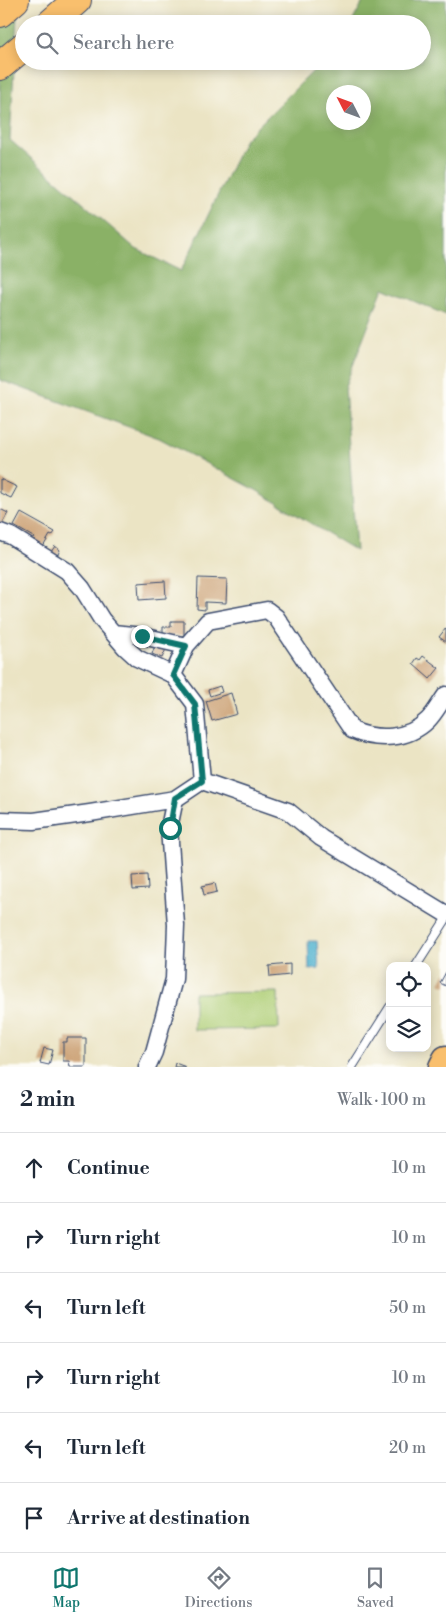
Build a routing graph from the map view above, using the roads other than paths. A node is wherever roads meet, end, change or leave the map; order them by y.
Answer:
1 (15, 0) edge
2 (77, 0) edge
3 (0, 12) edge
4 (60, 15) edge
5 (15, 54) edge
6 (0, 66) edge
7 (0, 532) edge
8 (113, 633) junction
9 (186, 646) junction
10 (173, 675) junction
11 (446, 694) edge
12 (202, 781) junction
13 (175, 798) junction
14 (0, 820) edge
15 (446, 914) edge
16 (446, 919) edge
17 (419, 962) edge
18 (386, 1014) edge
19 (446, 1059) edge
20 (147, 1067) edge
21 (352, 1067) edge
22 (442, 1067) edge

1 - 3 highway
2 - 4 highway
5 - 6 highway
7 - 8 street
8 - 9 street
8 - 10 street
9 - 10 street
9 - 11 street
10 - 12 street
12 - 13 street
12 - 15 street
13 - 14 street
13 - 20 street
16 - 17 lane
18 - 21 lane
19 - 22 highway

